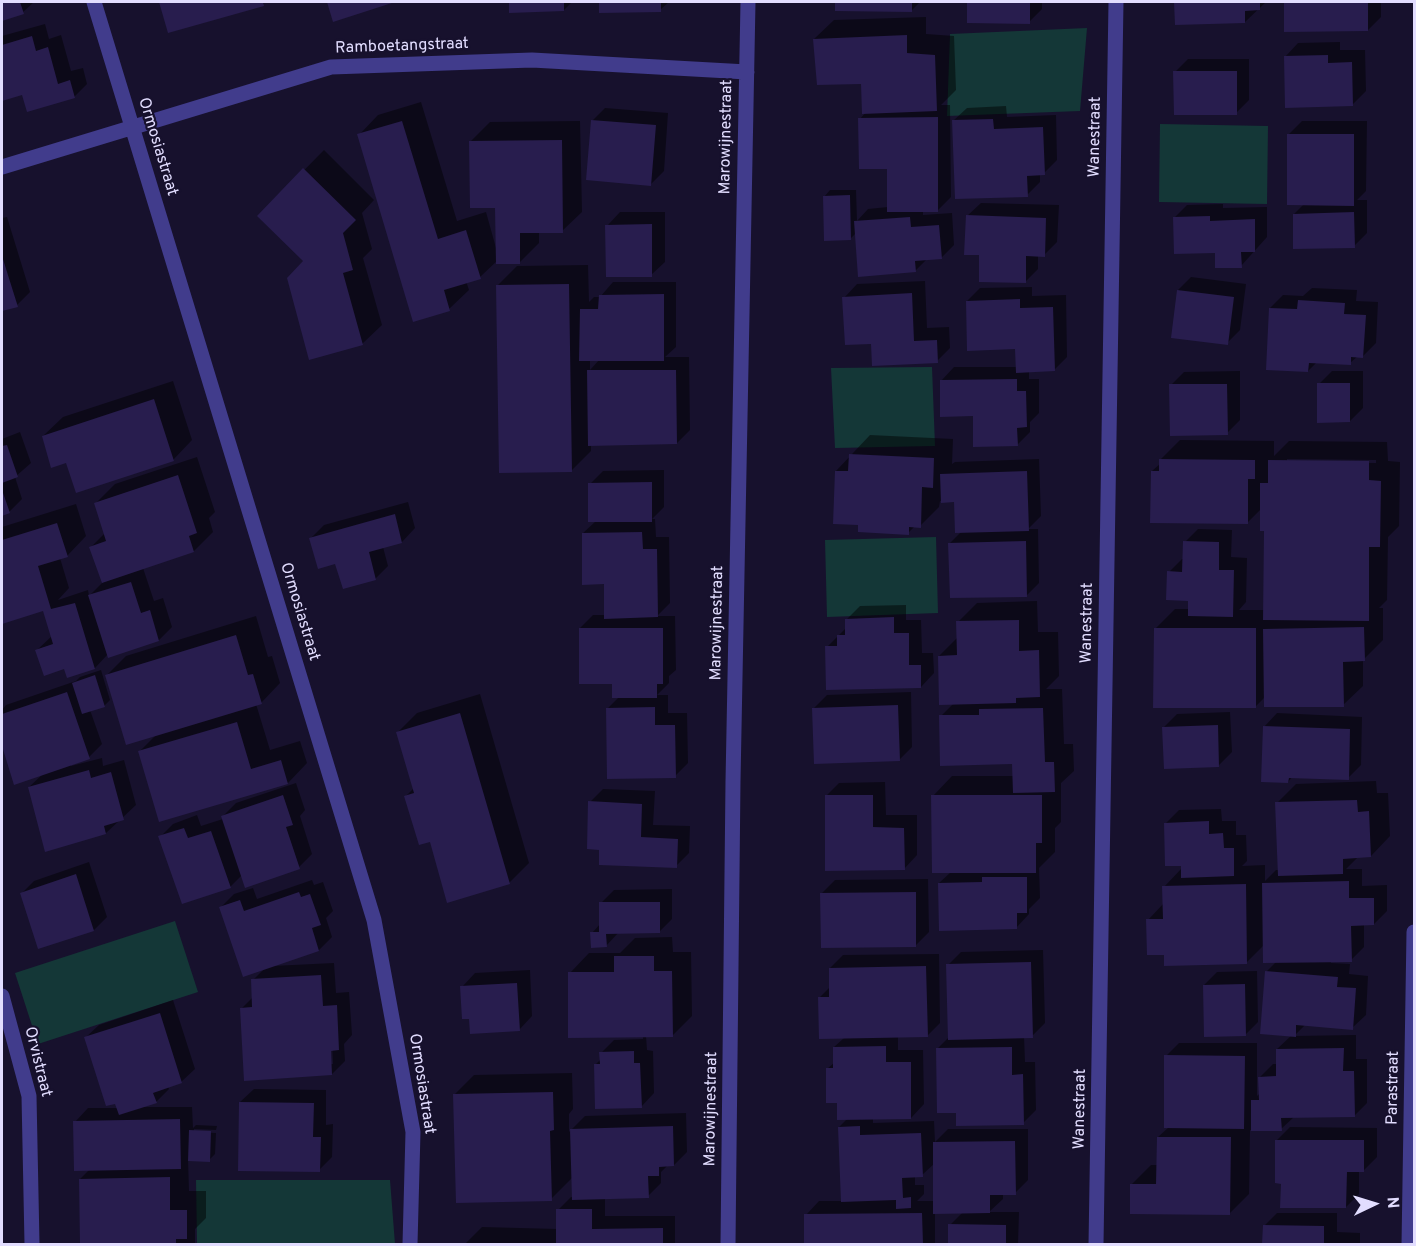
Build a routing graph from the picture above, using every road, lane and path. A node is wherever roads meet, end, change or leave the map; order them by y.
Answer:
1 (93, 2) edge
2 (748, 2) edge
3 (1116, 2) edge
4 (747, 72) junction
5 (132, 127) junction
6 (2, 167) edge
7 (1414, 932) edge
8 (2, 996) edge
9 (32, 1245) edge
10 (410, 1245) edge
11 (728, 1245) edge
12 (1096, 1245) edge
13 (1408, 1245) edge

1 - 5 street, Ormosiastraat
2 - 4 street, Marowijnestraat
3 - 12 street, Wanestraat
4 - 5 street, Ramboetangstraat
4 - 11 street, Marowijnestraat
5 - 6 street, Ramboetangstraat
5 - 10 street, Ormosiastraat
7 - 13 street, Parastraat
8 - 9 street, Orvistraat

